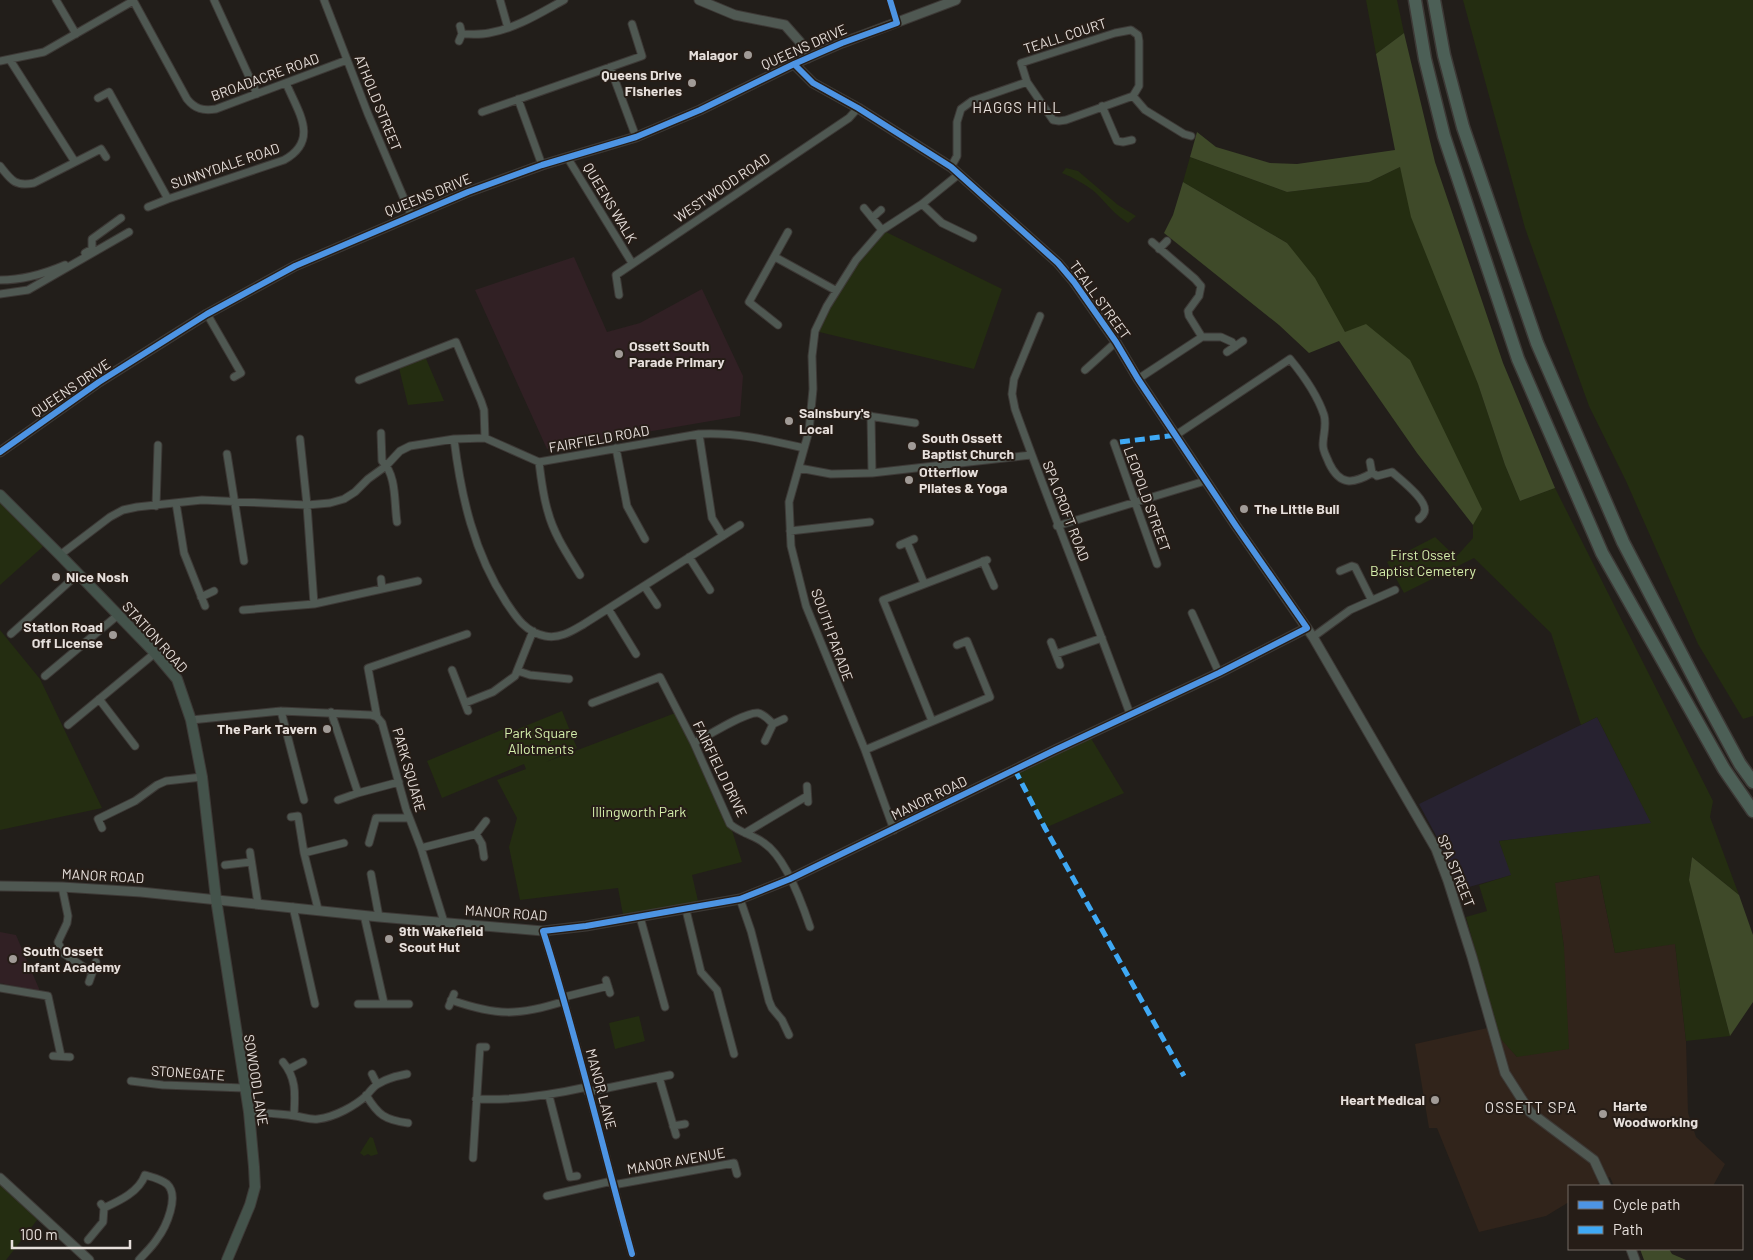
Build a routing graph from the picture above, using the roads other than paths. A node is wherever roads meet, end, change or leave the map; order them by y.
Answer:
1 (56, 0) edge
2 (133, 0) edge
3 (214, 0) edge
4 (324, 0) edge
5 (500, 0) edge
6 (564, 0) edge
7 (699, 0) edge
8 (956, 0) edge
9 (1413, 0) edge
10 (1434, 0) edge
11 (1439, 0) edge
12 (632, 24) dead end
13 (460, 26) dead end
14 (508, 28) junction
15 (76, 34) junction
16 (1444, 55) junction
17 (808, 58) junction
18 (10, 60) junction
19 (347, 60) junction
20 (0, 61) edge
21 (794, 64) junction
22 (610, 68) junction
23 (1027, 82) junction
24 (286, 83) junction
25 (257, 94) junction
26 (1133, 96) junction
27 (98, 98) dead end
28 (518, 99) junction
29 (1102, 106) junction
30 (858, 108) junction
31 (482, 112) dead end
32 (1191, 136) dead end
33 (636, 137) junction
34 (1132, 140) dead end
35 (106, 157) dead end
36 (568, 157) junction
37 (75, 162) junction
38 (542, 165) junction
39 (0, 166) edge
40 (951, 166) junction
41 (959, 174) junction
42 (168, 199) junction
43 (922, 204) junction
44 (148, 207) dead end
45 (864, 208) dead end
46 (881, 210) dead end
47 (411, 215) junction
48 (121, 218) dead end
49 (872, 218) junction
50 (882, 230) junction
51 (129, 232) dead end
52 (788, 232) dead end
53 (973, 238) dead end
54 (1167, 241) dead end
55 (1152, 242) dead end
56 (1159, 249) junction
57 (775, 257) junction
58 (632, 263) junction
59 (0, 280) edge
60 (835, 290) junction
61 (0, 294) edge
62 (620, 295) dead end
63 (207, 314) junction
64 (1040, 316) dead end
65 (778, 325) dead end
66 (1202, 338) junction
67 (1243, 341) dead end
68 (1116, 342) junction
69 (1235, 347) junction
70 (1227, 352) dead end
71 (1086, 357) dead end
72 (234, 377) dead end
73 (1138, 379) junction
74 (359, 380) dead end
75 (1249, 386) junction
76 (1254, 392) dead end
77 (862, 415) dead end
78 (871, 416) junction
79 (915, 423) dead end
80 (381, 433) dead end
81 (699, 434) junction
82 (1176, 435) junction
83 (485, 438) junction
84 (300, 439) dead end
85 (454, 439) junction
86 (1114, 443) dead end
87 (158, 445) dead end
88 (616, 448) junction
89 (804, 448) junction
90 (0, 452) edge
91 (227, 454) dead end
92 (1031, 455) junction
93 (539, 462) junction
94 (1370, 462) dead end
95 (386, 466) junction
96 (799, 468) junction
97 (872, 473) junction
98 (1376, 476) junction
99 (1205, 481) junction
100 (0, 495) edge
101 (233, 501) junction
102 (1135, 502) junction
103 (176, 503) junction
104 (307, 505) junction
105 (156, 506) junction
106 (1419, 520) dead end
107 (397, 522) dead end
108 (870, 522) dead end
109 (740, 525) dead end
110 (1057, 526) junction
111 (790, 531) junction
112 (723, 536) junction
113 (645, 539) dead end
114 (900, 545) dead end
115 (60, 555) junction
116 (689, 557) junction
117 (1354, 557) dead end
118 (244, 561) dead end
119 (1158, 564) dead end
120 (1352, 566) junction
121 (1340, 570) dead end
122 (78, 574) junction
123 (580, 575) dead end
124 (380, 579) dead end
125 (418, 582) dead end
126 (924, 583) junction
127 (994, 586) dead end
128 (645, 587) junction
129 (382, 589) junction
130 (710, 590) dead end
131 (1395, 590) dead end
132 (214, 591) dead end
133 (201, 597) junction
134 (257, 599) dead end
135 (1371, 600) junction
136 (314, 604) junction
137 (205, 606) dead end
138 (657, 606) dead end
139 (258, 608) junction
140 (243, 610) dead end
141 (609, 610) junction
142 (1192, 613) dead end
143 (118, 615) junction
144 (1307, 628) junction
145 (533, 630) junction
146 (11, 634) dead end
147 (467, 634) dead end
148 (1313, 636) junction
149 (1102, 638) junction
150 (1051, 642) dead end
151 (957, 645) dead end
152 (154, 653) junction
153 (636, 654) dead end
154 (1056, 654) junction
155 (1060, 665) dead end
156 (452, 670) dead end
157 (518, 671) junction
158 (1219, 673) junction
159 (45, 676) dead end
160 (569, 679) dead end
161 (99, 699) junction
162 (465, 703) junction
163 (592, 703) dead end
164 (281, 711) junction
165 (468, 711) dead end
166 (331, 712) junction
167 (1130, 714) junction
168 (377, 717) junction
169 (784, 719) dead end
170 (191, 720) junction
171 (932, 721) junction
172 (773, 724) junction
173 (68, 725) dead end
174 (765, 741) dead end
175 (694, 743) junction
176 (135, 746) dead end
177 (864, 750) junction
178 (202, 776) junction
179 (399, 782) junction
180 (1753, 782) edge
181 (807, 786) dead end
182 (358, 793) junction
183 (304, 800) dead end
184 (338, 800) dead end
185 (1753, 811) edge
186 (291, 817) dead end
187 (409, 818) junction
188 (486, 821) dead end
189 (102, 828) dead end
190 (894, 830) junction
191 (745, 833) junction
192 (476, 834) junction
193 (344, 843) dead end
194 (369, 843) dead end
195 (421, 848) junction
196 (250, 852) dead end
197 (304, 853) junction
198 (484, 857) dead end
199 (251, 862) junction
200 (226, 865) dead end
201 (371, 874) dead end
202 (790, 880) junction
203 (0, 886) edge
204 (62, 887) junction
205 (216, 899) junction
206 (740, 899) junction
207 (258, 904) junction
208 (293, 907) junction
209 (318, 909) junction
210 (686, 910) junction
211 (364, 915) junction
212 (379, 917) junction
213 (640, 917) junction
214 (444, 922) junction
215 (810, 927) dead end
216 (543, 931) junction
217 (96, 962) dead end
218 (92, 972) junction
219 (89, 982) dead end
220 (608, 986) dead end
221 (0, 988) edge
222 (564, 999) junction
223 (451, 1000) dead end
224 (384, 1003) junction
225 (315, 1004) dead end
226 (358, 1004) dead end
227 (409, 1004) dead end
228 (665, 1007) dead end
229 (790, 1035) dead end
230 (486, 1047) dead end
231 (734, 1054) dead end
232 (70, 1057) dead end
233 (283, 1062) dead end
234 (303, 1062) dead end
235 (289, 1070) junction
236 (372, 1074) dead end
237 (407, 1074) dead end
238 (670, 1075) dead end
239 (659, 1077) junction
240 (131, 1082) dead end
241 (377, 1084) junction
242 (244, 1088) junction
243 (588, 1089) junction
244 (366, 1095) junction
245 (549, 1096) junction
246 (476, 1099) junction
247 (249, 1112) junction
248 (294, 1115) junction
249 (388, 1120) junction
250 (408, 1123) dead end
251 (685, 1124) dead end
252 (673, 1126) junction
253 (385, 1129) dead end
254 (676, 1135) dead end
255 (473, 1158) dead end
256 (736, 1174) dead end
257 (576, 1176) dead end
258 (0, 1178) edge
259 (612, 1183) junction
260 (1606, 1185) edge
261 (547, 1196) dead end
262 (88, 1240) dead end
263 (144, 1254) junction
264 (632, 1254) dead end
265 (89, 1260) edge
266 (139, 1260) edge
267 (151, 1260) edge
268 (226, 1260) edge

1 - 15 street
2 - 15 street
2 - 25 street, BROADACRE ROAD
3 - 25 street
4 - 19 street, ATHOLD STREET
5 - 14 street
6 - 14 street
7 - 17 street
8 - 17 street, QUEENS DRIVE
9 - 185 highway
10 - 16 highway
11 - 16 highway
12 - 22 street
13 - 14 street
15 - 18 street
16 - 180 highway
17 - 21 street, QUEENS DRIVE
18 - 20 street
18 - 37 street
19 - 24 street, BROADACRE ROAD
19 - 47 street, ATHOLD STREET
21 - 30 street, TEALL STREET
21 - 33 street, QUEENS DRIVE
22 - 28 street
22 - 33 street
23 - 26 street, TEALL COURT
23 - 29 street, TEALL COURT
23 - 40 street
24 - 25 street, BROADACRE ROAD
24 - 42 street, SUNNYDALE ROAD
26 - 29 street, TEALL COURT
26 - 32 street
27 - 42 street
28 - 31 street
28 - 38 street
29 - 34 street
30 - 40 street, TEALL STREET
30 - 58 street, WESTWOOD ROAD
33 - 36 street, QUEENS DRIVE
35 - 37 street
36 - 38 street, QUEENS DRIVE
36 - 58 street, QUEENS WALK
37 - 39 street
38 - 47 street, QUEENS DRIVE
40 - 41 street, TEALL STREET
41 - 43 street, SOUTH PARADE
41 - 68 street, TEALL STREET
42 - 44 street, SUNNYDALE ROAD
43 - 50 street, SOUTH PARADE
43 - 53 street
45 - 49 street
46 - 49 street
47 - 63 street, QUEENS DRIVE
48 - 59 street
49 - 50 street
50 - 60 street, SOUTH PARADE
51 - 61 street
52 - 57 street
54 - 56 street
55 - 56 street
56 - 66 street
57 - 60 street
57 - 65 street
58 - 62 street, WESTWOOD ROAD
60 - 89 street, SOUTH PARADE
63 - 72 street
63 - 90 street, QUEENS DRIVE
64 - 92 street, SPA CROFT ROAD
66 - 69 street
66 - 73 street
67 - 69 street
68 - 71 street
68 - 73 street, TEALL STREET
69 - 70 street
73 - 82 street, TEALL STREET
74 - 83 street
75 - 76 street
75 - 82 street
75 - 98 street
77 - 78 street
78 - 79 street
78 - 97 street
80 - 95 street
81 - 88 street, FAIRFIELD ROAD
81 - 89 street, FAIRFIELD ROAD
81 - 112 street
82 - 99 street, TEALL STREET
83 - 85 street, FAIRFIELD ROAD
83 - 93 street, FAIRFIELD ROAD
84 - 104 street
85 - 95 street, FAIRFIELD ROAD
85 - 145 street
86 - 102 street, LEOPOLD STREET
87 - 105 street
88 - 93 street, FAIRFIELD ROAD
88 - 113 street
89 - 96 street, SOUTH PARADE
91 - 101 street
92 - 97 street
92 - 110 street, SPA CROFT ROAD
93 - 123 street
94 - 98 street
95 - 104 street, FAIRFIELD ROAD
95 - 107 street
96 - 97 street
96 - 111 street, SOUTH PARADE
98 - 106 street
99 - 102 street
99 - 144 street, TEALL STREET
100 - 115 main road, STATION ROAD
101 - 103 street, FAIRFIELD ROAD
101 - 104 street, FAIRFIELD ROAD
101 - 118 street
102 - 110 street
102 - 119 street, LEOPOLD STREET
103 - 105 street, FAIRFIELD ROAD
103 - 133 street
104 - 136 street
105 - 115 street, FAIRFIELD ROAD
108 - 111 street
109 - 112 street
110 - 149 street, SPA CROFT ROAD
111 - 177 street, SOUTH PARADE
112 - 116 street
114 - 126 street
115 - 122 main road, STATION ROAD
116 - 128 street
116 - 130 street
117 - 120 street
120 - 121 street
120 - 135 street
122 - 143 main road, STATION ROAD
122 - 146 street
124 - 129 street
125 - 129 street
126 - 127 street
126 - 171 street
128 - 138 street
128 - 141 street
129 - 136 street
131 - 135 street
132 - 133 street
133 - 137 street
134 - 139 street
135 - 148 street
136 - 139 street
139 - 140 street
141 - 145 street
141 - 153 street
142 - 158 street
143 - 152 main road, STATION ROAD
143 - 159 street
144 - 148 street, SPA STREET
144 - 158 street, MANOR ROAD
145 - 157 street
147 - 168 street
148 - 260 street, SPA STREET
149 - 154 street
149 - 167 street, SPA CROFT ROAD
150 - 154 street
151 - 171 street
152 - 161 street
152 - 170 main road, STATION ROAD
154 - 155 street
156 - 162 street
157 - 160 street
157 - 162 street
158 - 167 street, MANOR ROAD
161 - 173 street
161 - 176 street
162 - 165 street
163 - 175 street, FAIRFIELD DRIVE
164 - 166 street, PARK SQUARE
164 - 170 street, PARK SQUARE
164 - 183 street
166 - 168 street, PARK SQUARE
166 - 182 street
167 - 190 street, MANOR ROAD
168 - 179 street, PARK SQUARE
169 - 172 street
170 - 178 main road, STATION ROAD
171 - 177 street
172 - 174 street
172 - 175 street
175 - 191 street, FAIRFIELD DRIVE
177 - 190 street, SOUTH PARADE
178 - 189 street
178 - 205 main road, STATION ROAD
179 - 182 street
179 - 187 street, PARK SQUARE
181 - 191 street
182 - 184 street
186 - 197 street
187 - 194 street
187 - 195 street, PARK SQUARE
188 - 192 street
190 - 202 street, MANOR ROAD
191 - 202 street, FAIRFIELD DRIVE
192 - 195 street
192 - 198 street
193 - 197 street
195 - 214 street, PARK SQUARE
196 - 199 street
197 - 209 street
199 - 200 street
199 - 207 street
201 - 212 street
202 - 206 street, MANOR ROAD
202 - 215 street, FAIRFIELD DRIVE
203 - 204 street, MANOR ROAD
204 - 205 street, MANOR ROAD
204 - 218 street
205 - 207 street, MANOR ROAD
205 - 242 main road, SOWOOD LANE
206 - 210 street, MANOR ROAD
206 - 229 street
207 - 208 street, MANOR ROAD
208 - 209 street, MANOR ROAD
208 - 225 street
209 - 211 street, MANOR ROAD
210 - 213 street, MANOR ROAD
210 - 231 street
211 - 212 street, MANOR ROAD
211 - 224 street
212 - 214 street, MANOR ROAD
213 - 216 street, MANOR ROAD
213 - 228 street
214 - 216 street, MANOR ROAD
216 - 222 street, MANOR LANE
217 - 218 street
218 - 219 street
220 - 222 street
221 - 232 street
222 - 223 street
222 - 243 street, MANOR LANE
224 - 226 street
224 - 227 street
230 - 246 street
233 - 235 street
234 - 235 street
235 - 248 street
236 - 241 street
237 - 241 street
238 - 239 street
239 - 243 street
239 - 252 street
240 - 242 street, STONEGATE
241 - 244 street
242 - 247 main road, SOWOOD LANE
243 - 245 street
243 - 259 street, MANOR LANE
244 - 248 street
244 - 249 street
245 - 246 street
245 - 257 street
246 - 255 street
247 - 248 street
247 - 268 main road, SOWOOD LANE
249 - 250 street
249 - 253 street
251 - 252 street
252 - 254 street
256 - 259 street, MANOR AVENUE
258 - 265 street
259 - 261 street
259 - 264 street, MANOR LANE
262 - 263 street
263 - 266 street
263 - 267 street

